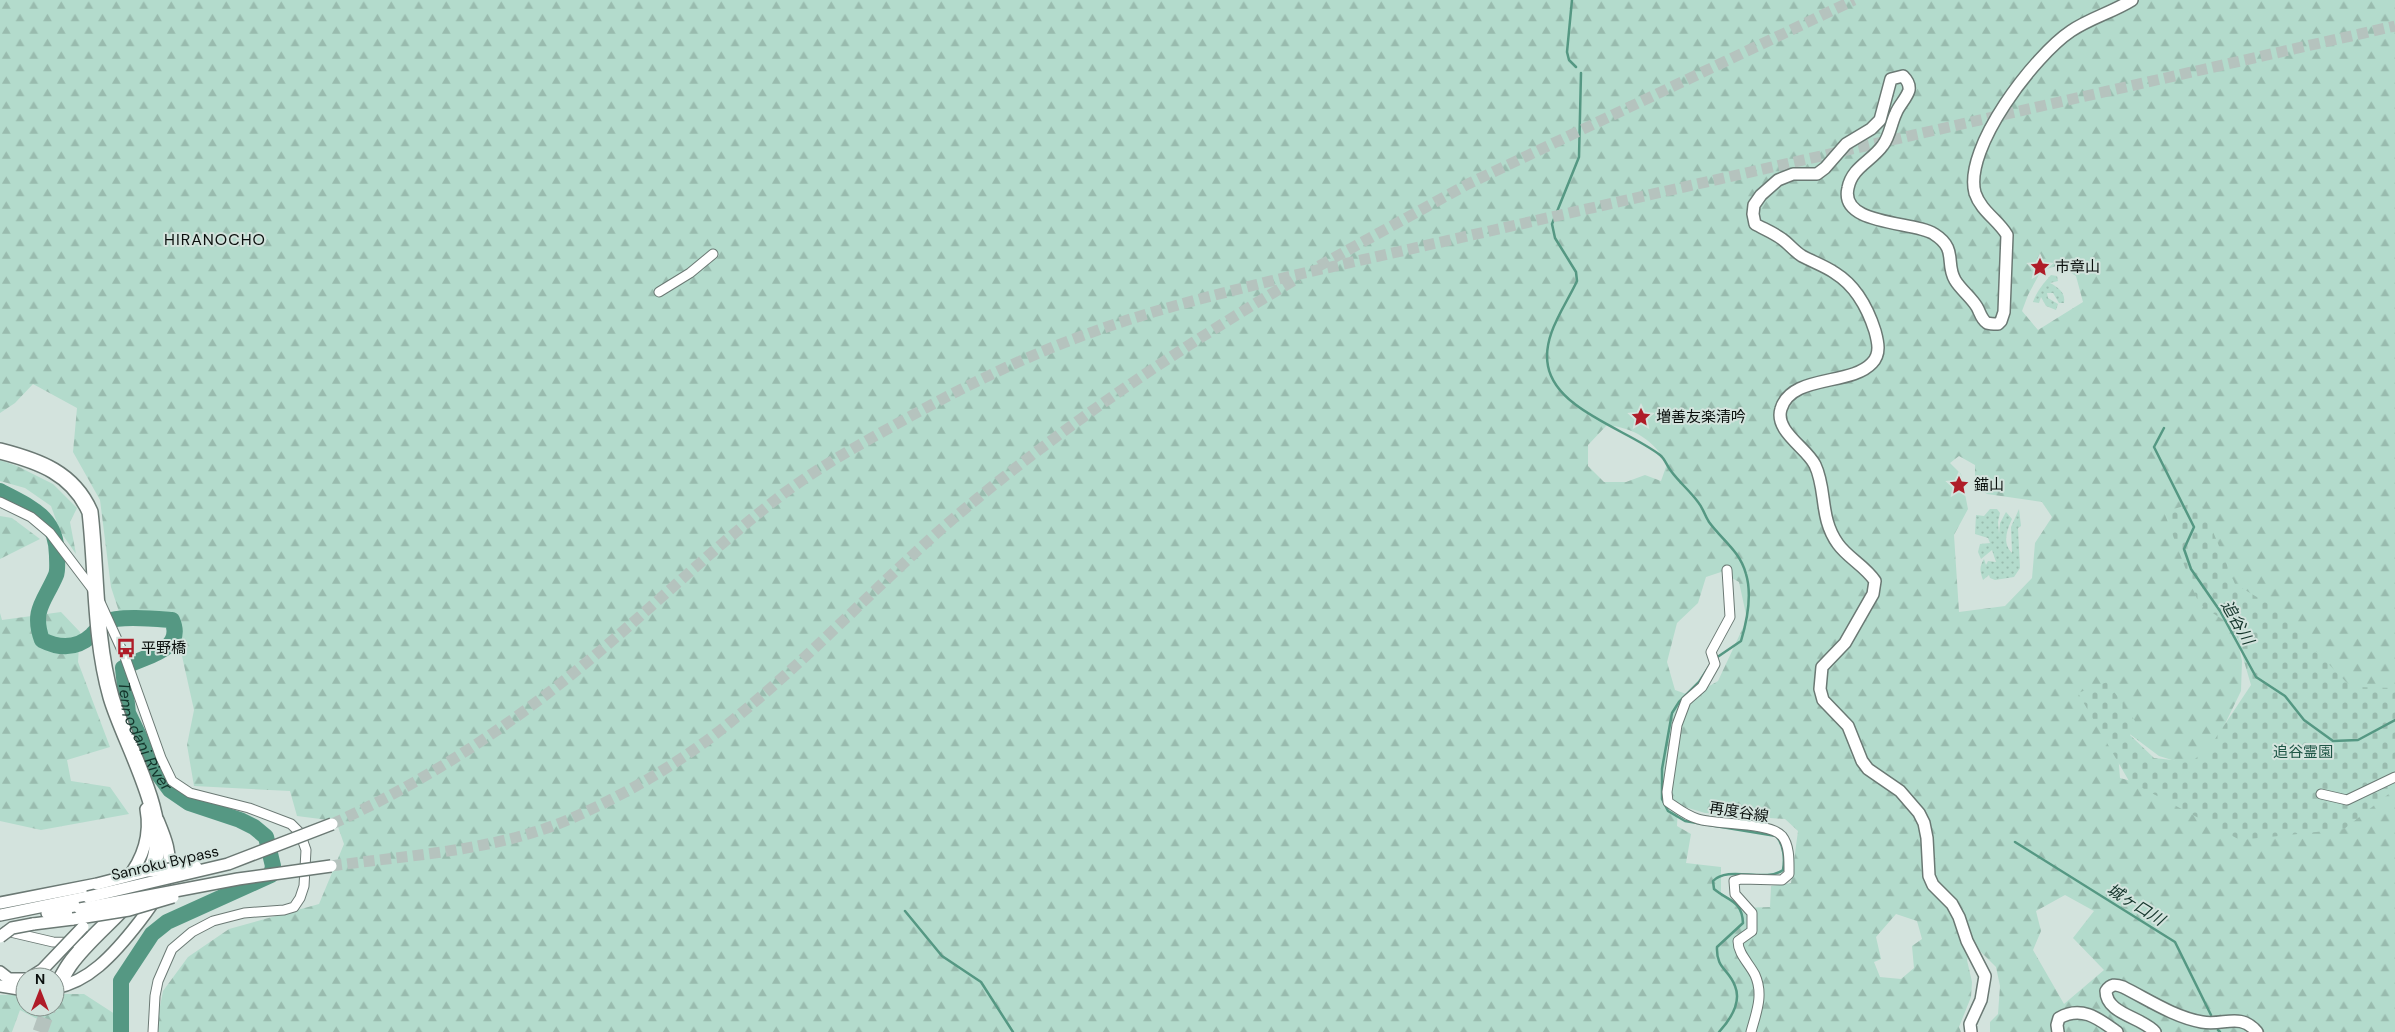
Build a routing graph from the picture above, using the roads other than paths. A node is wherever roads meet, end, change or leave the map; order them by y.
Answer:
1 (2132, 0) edge
2 (714, 254) dead end
3 (659, 292) dead end
4 (0, 451) edge
5 (0, 502) edge
6 (1728, 570) dead end
7 (96, 594) junction
8 (117, 715) junction
9 (2395, 777) edge
10 (2321, 794) dead end
11 (151, 802) junction
12 (332, 824) tunnel mouth
13 (228, 864) junction
14 (331, 866) tunnel mouth
15 (0, 903) edge
16 (77, 914) junction
17 (0, 916) edge
18 (0, 931) edge
19 (0, 937) edge
20 (85, 947) junction
21 (45, 967) edge
22 (0, 972) edge
23 (65, 974) edge
24 (15, 979) edge
25 (65, 983) edge
26 (0, 986) edge
27 (15, 988) edge
28 (153, 1032) edge
29 (1751, 1032) edge
30 (1971, 1032) edge
31 (2058, 1032) edge
32 (2117, 1032) edge
33 (2154, 1032) edge
34 (2257, 1032) edge

1 - 30 street
2 - 3 street
4 - 7 highway
5 - 7 street
6 - 29 street, 再度谷線
7 - 8 highway
7 - 28 street
8 - 11 highway
8 - 21 street, bridge
9 - 10 street
11 - 20 highway
11 - 25 street
12 - 13 street, Sanroku Bypass, bridge
13 - 15 street, bridge
13 - 17 street, Sanroku Bypass, bridge
14 - 16 street, Sanroku Bypass, bridge
16 - 17 street, Sanroku Bypass
16 - 19 street, bridge
18 - 20 street
20 - 23 highway
22 - 24 street
26 - 27 street
31 - 32 street
33 - 34 street

